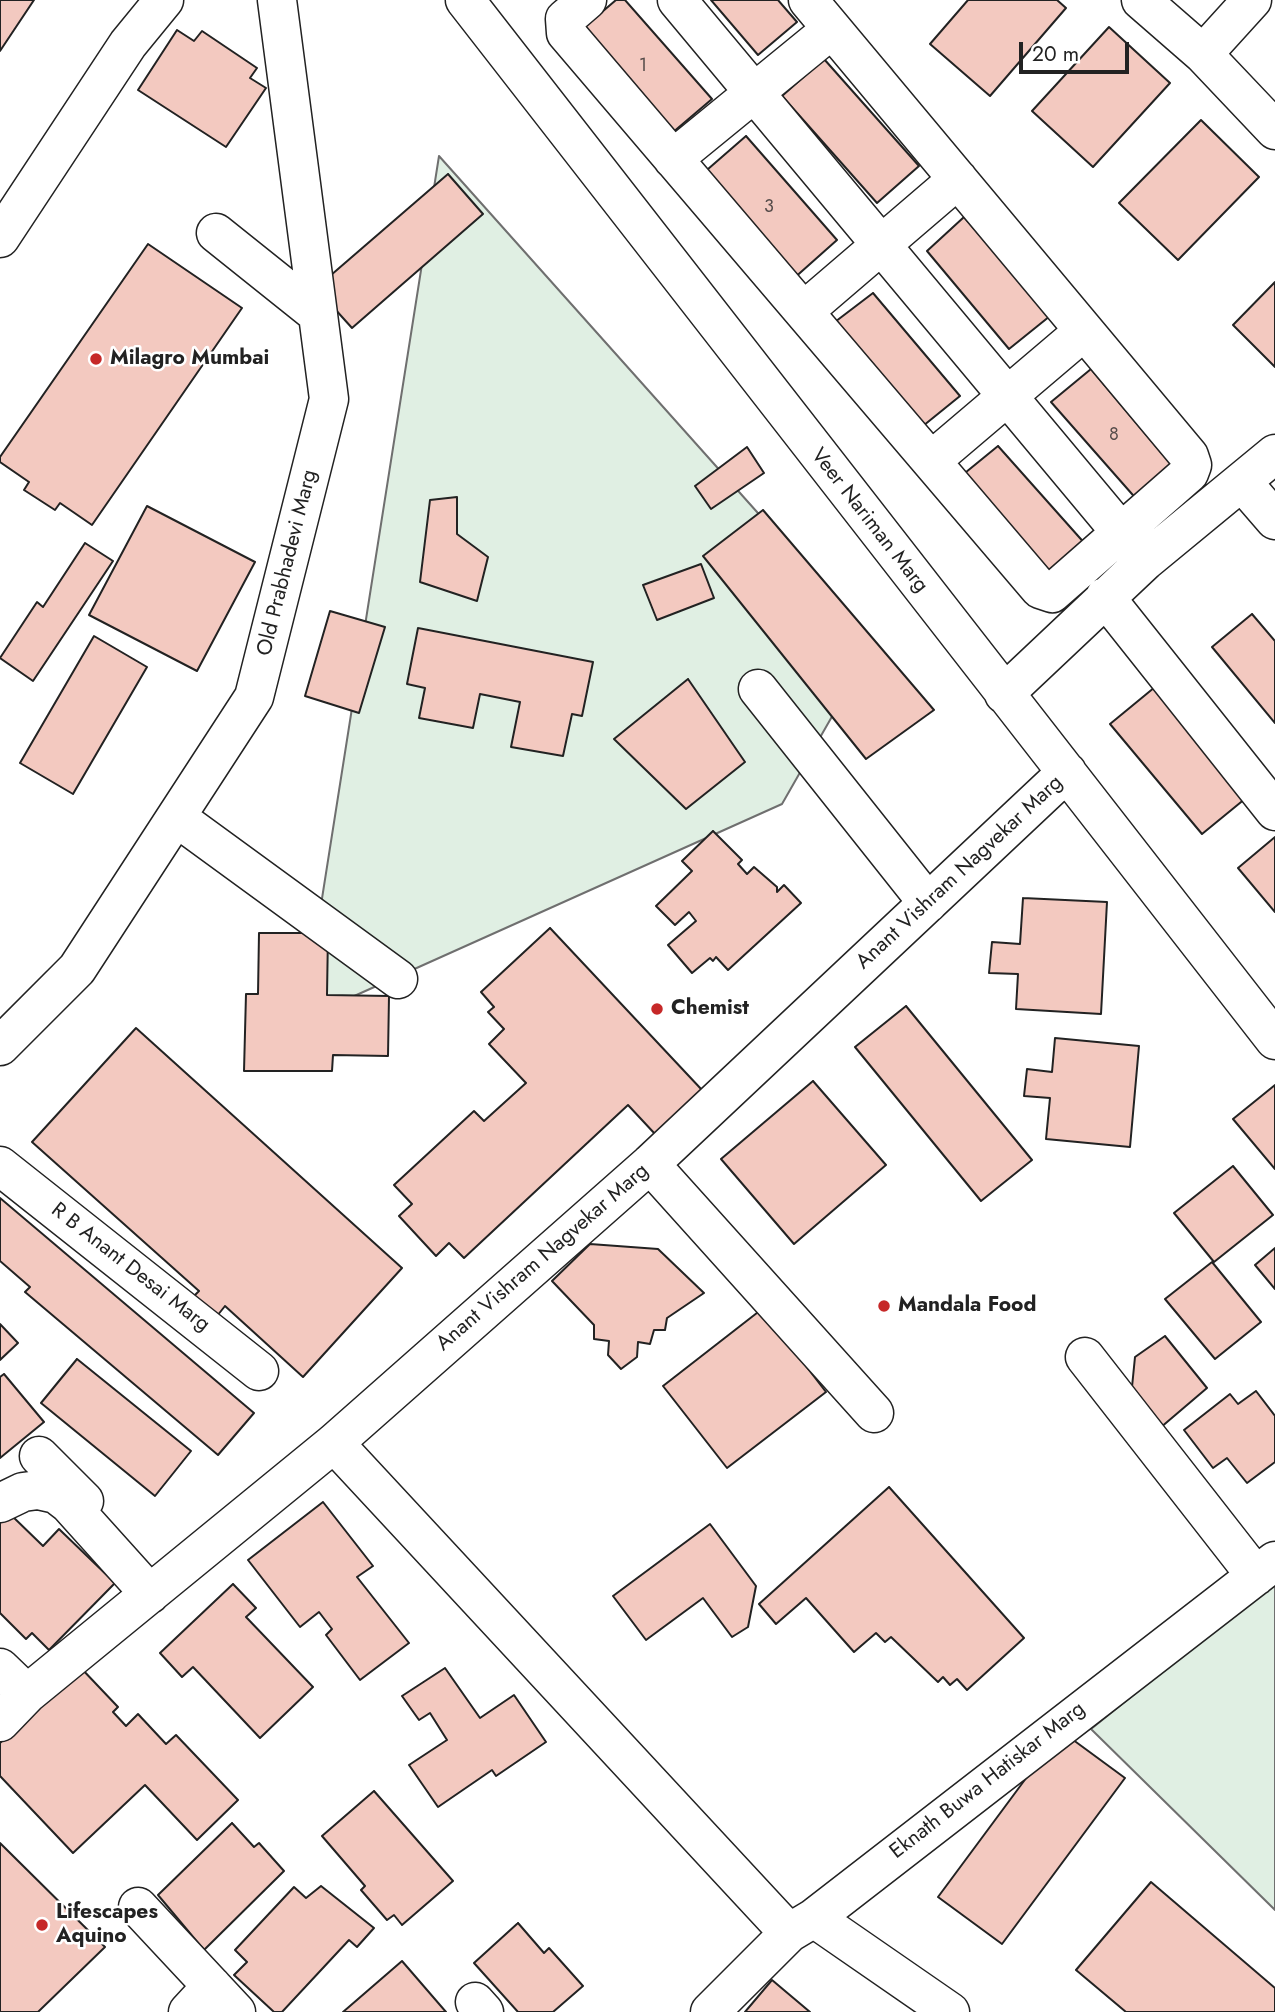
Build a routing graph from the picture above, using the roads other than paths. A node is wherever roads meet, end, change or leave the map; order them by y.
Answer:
1 (164, 0) edge
2 (277, 0) edge
3 (465, 0) edge
4 (587, 0) edge
5 (677, 0) edge
6 (808, 0) edge
7 (1141, 0) edge
8 (1252, 0) edge
9 (832, 29) junction
10 (1203, 54) junction
11 (754, 93) junction
12 (1275, 130) edge
13 (673, 159) junction
14 (958, 179) junction
15 (216, 233) dead end
16 (0, 238) edge
17 (881, 245) junction
18 (804, 311) junction
19 (316, 313) junction
20 (1084, 331) junction
21 (1007, 397) junction
22 (1275, 454) edge
23 (931, 461) junction
24 (1243, 483) junction
25 (1275, 520) edge
26 (1133, 548) junction
27 (1105, 597) junction
28 (758, 690) dead end
29 (1004, 694) junction
30 (1067, 772) junction
31 (1275, 811) edge
32 (176, 817) junction
33 (928, 903) junction
34 (398, 979) dead end
35 (1275, 1040) edge
36 (0, 1046) edge
37 (650, 1164) junction
38 (0, 1166) edge
39 (1084, 1357) dead end
40 (259, 1371) dead end
41 (874, 1413) dead end
42 (334, 1443) junction
43 (39, 1457) dead end
44 (0, 1503) edge
45 (1266, 1568) edge
46 (157, 1588) junction
47 (0, 1668) edge
48 (27, 1694) junction
49 (0, 1721) edge
50 (138, 1906) dead end
51 (801, 1925) junction
52 (212, 2003) edge
53 (710, 2012) edge
54 (950, 2012) edge

1 - 16 street
2 - 19 street, Old Prabhadevi Marg
3 - 29 street, Veer Nariman Marg
4 - 13 street
5 - 11 street
6 - 9 street
7 - 10 street
8 - 10 street
9 - 11 street
9 - 14 street
10 - 12 street
11 - 13 street
11 - 17 street
13 - 18 street
14 - 17 street
14 - 20 street
15 - 19 street
17 - 18 street
17 - 21 street
18 - 23 street
19 - 32 street, Old Prabhadevi Marg
20 - 21 street
20 - 26 street
21 - 23 street
21 - 26 street
22 - 24 street
23 - 26 street
24 - 25 street
24 - 26 street
26 - 27 street
27 - 29 street
27 - 31 street
28 - 33 street
29 - 30 street, Veer Nariman Marg
30 - 33 street, Anant Vishram Nagvekar Marg
30 - 35 street, Veer Nariman Marg
32 - 34 street
32 - 36 street, Old Prabhadevi Marg
33 - 37 street, Anant Vishram Nagvekar Marg
37 - 41 street
37 - 42 street, Anant Vishram Nagvekar Marg
38 - 40 street, R B Anant Desai Marg
39 - 45 street
42 - 46 street, Anant Vishram Nagvekar Marg
42 - 51 street
43 - 46 street
44 - 46 street
45 - 51 street, Eknath Buwa Hatiskar Marg
46 - 48 street, Anant Vishram Nagvekar Marg
47 - 48 street
48 - 49 street, Anant Vishram Nagvekar Marg
50 - 52 street
51 - 53 street, Eknath Buwa Hatiskar Marg
51 - 54 street

